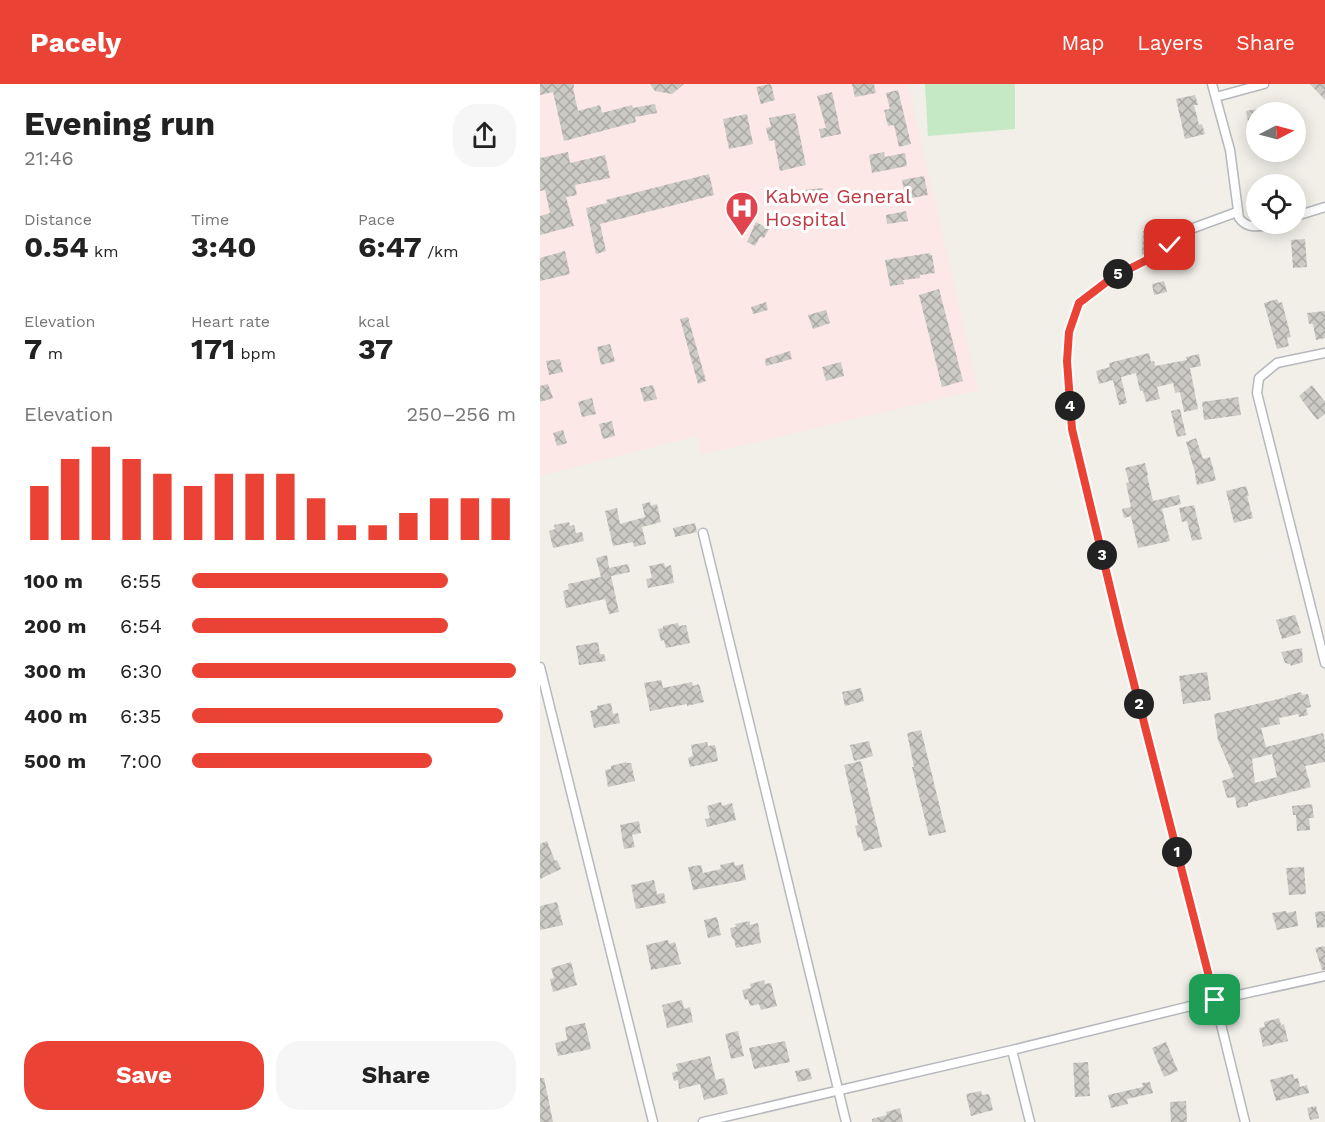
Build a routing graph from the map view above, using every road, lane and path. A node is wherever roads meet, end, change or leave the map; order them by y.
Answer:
1 (1212, 84) edge
2 (1264, 84) edge
3 (1216, 97) junction
4 (1325, 207) edge
5 (1237, 212) junction
6 (1306, 213) edge
7 (1246, 225) edge
8 (1325, 352) edge
9 (704, 533) dead end
10 (1325, 663) edge
11 (540, 667) edge
12 (1325, 976) edge
13 (1215, 1000) junction
14 (1012, 1050) junction
15 (839, 1091) junction
16 (653, 1122) edge
17 (703, 1122) edge
18 (846, 1122) edge
19 (1030, 1122) edge
20 (1245, 1122) edge

1 - 3 street
2 - 3 street
3 - 5 street
4 - 6 street
5 - 7 street
5 - 13 street
8 - 10 street
9 - 15 street
11 - 16 street
12 - 13 street
13 - 14 street
13 - 20 street
14 - 15 street
14 - 19 street
15 - 17 street
15 - 18 street

